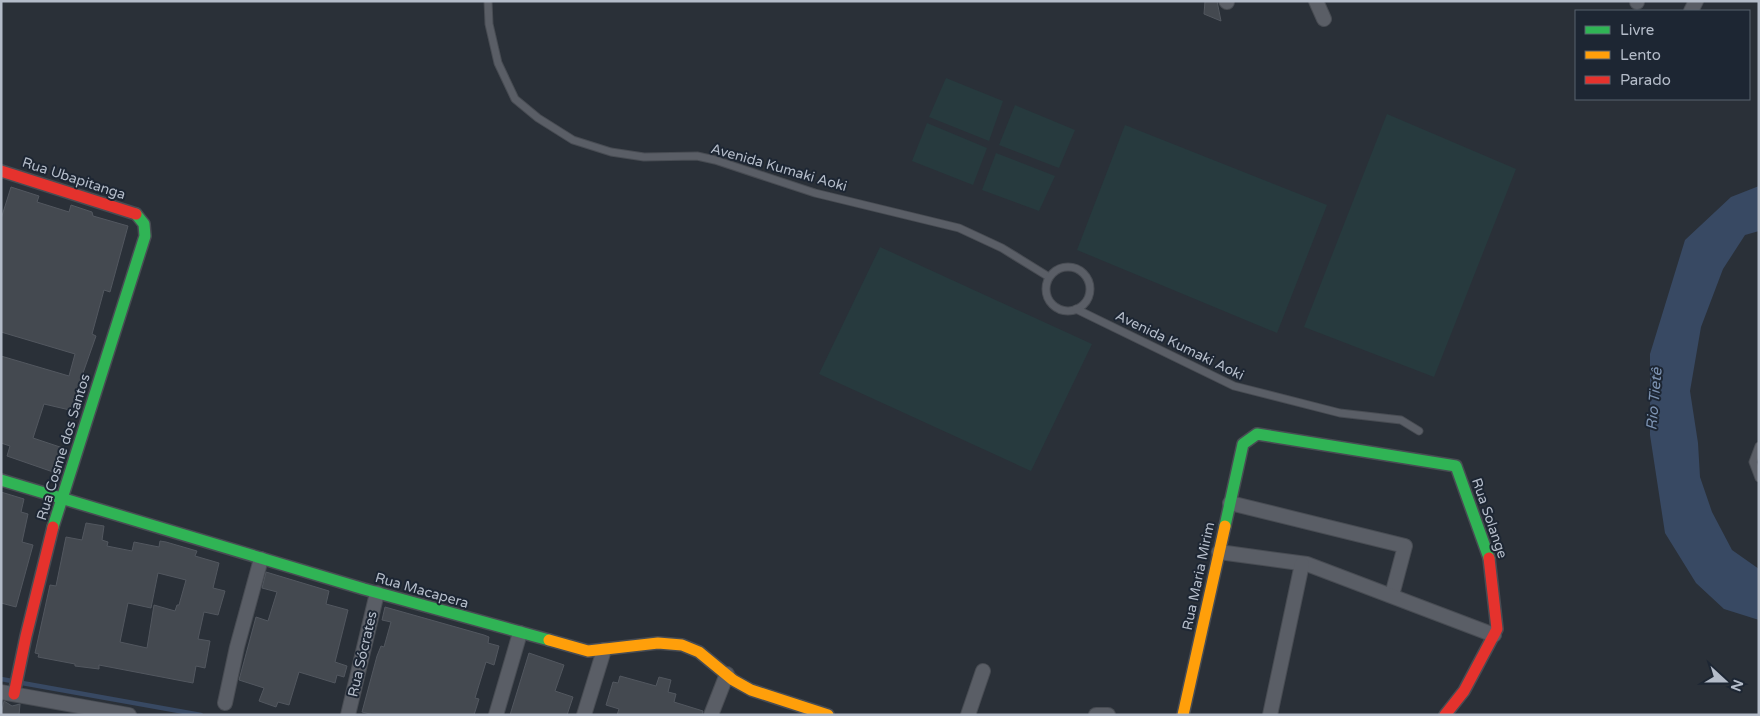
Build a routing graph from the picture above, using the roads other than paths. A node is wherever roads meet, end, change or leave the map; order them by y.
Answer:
1 (488, 1) edge
2 (1316, 1) edge
3 (1324, 19) dead end
4 (2, 175) edge
5 (137, 214) joint
6 (1049, 277) junction
7 (1076, 309) junction
8 (1419, 431) dead end
9 (1243, 444) joint
10 (1759, 446) edge
11 (1759, 478) edge
12 (1, 480) edge
13 (62, 499) junction
14 (1230, 503) junction
15 (1219, 552) junction
16 (261, 559) junction
17 (1302, 564) junction
18 (377, 593) junction
19 (1392, 595) junction
20 (520, 633) junction
21 (1494, 635) junction
22 (604, 650) junction
23 (983, 671) dead end
24 (727, 674) junction
25 (10, 691) edge
26 (225, 703) dead end
27 (84, 711) edge
28 (129, 715) edge
29 (348, 715) edge
30 (496, 715) edge
31 (584, 715) edge
32 (711, 715) edge
33 (828, 715) edge
34 (968, 715) edge
35 (1096, 715) edge
36 (1108, 715) edge
37 (1183, 715) edge
38 (1270, 715) edge
39 (1445, 715) edge

1 - 6 lane, Avenida Kumaki Aoki
2 - 3 street
4 - 5 street, Rua Ubapitanga
5 - 13 street, Rua Cosme dos Santos
6 - 7 lane, Avenida Kumaki Aoki
6 - 7 lane
7 - 8 lane, Avenida Kumaki Aoki
9 - 14 street, Rua Maria Mirim
9 - 21 street, Rua Solange
10 - 11 lane
12 - 13 street, Rua Macapera
13 - 16 street, Rua Macapera
13 - 25 street, Rua Cosme dos Santos
14 - 15 street, Rua Maria Mirim
14 - 19 street
15 - 17 street
15 - 37 street, Rua Maria Mirim
16 - 18 street, Rua Macapera
16 - 26 street
17 - 19 street
17 - 38 street
18 - 20 street, Rua Macapera
18 - 29 street, Rua Sócrates
19 - 21 street
20 - 22 street, Rua Macapera
20 - 30 street
21 - 39 street, Rua Solange
22 - 24 street, Rua Macapera
22 - 31 street
23 - 34 street
24 - 32 street
24 - 33 street, Rua Macapera
25 - 27 street
27 - 28 street
35 - 36 street

